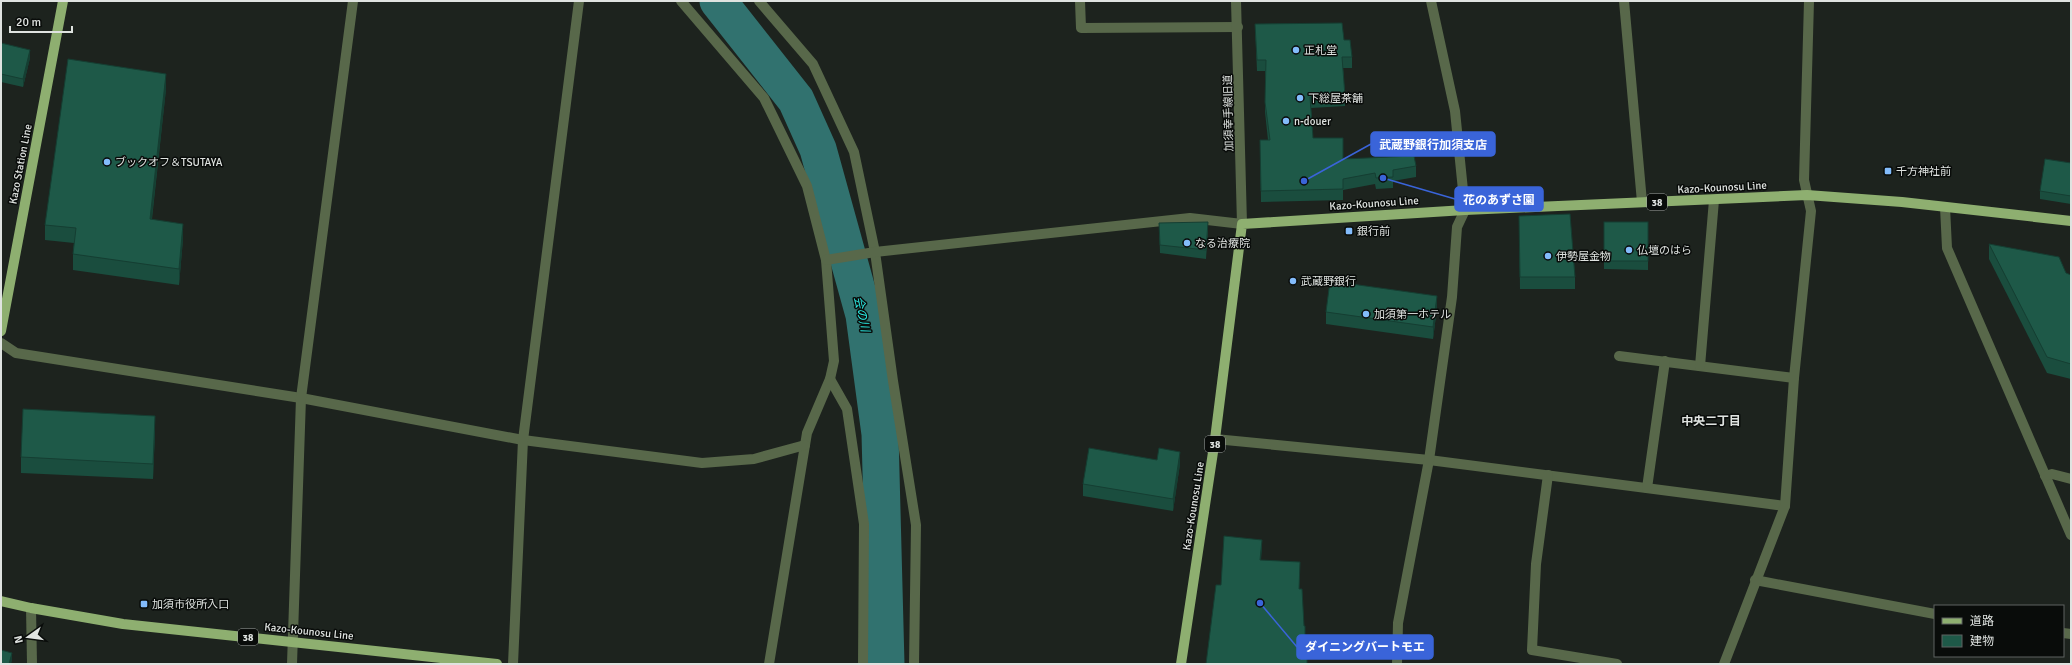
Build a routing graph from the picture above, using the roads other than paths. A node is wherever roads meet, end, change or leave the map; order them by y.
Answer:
1 (63, 1) edge
2 (353, 1) edge
3 (579, 1) edge
4 (681, 1) edge
5 (759, 1) edge
6 (1080, 1) edge
7 (1236, 1) edge
8 (1430, 1) edge
9 (1624, 1) edge
10 (1809, 1) edge
11 (1238, 27) junction
12 (1807, 195) junction
13 (1714, 200) junction
14 (1642, 202) junction
15 (1945, 206) junction
16 (1465, 210) junction
17 (2071, 220) edge
18 (1242, 224) junction
19 (875, 252) junction
20 (826, 260) junction
21 (1, 331) edge
22 (1, 343) edge
23 (1618, 356) dead end
24 (1665, 361) junction
25 (1700, 366) junction
26 (1794, 378) junction
27 (830, 379) junction
28 (301, 398) junction
29 (1215, 439) junction
30 (523, 440) junction
31 (805, 445) junction
32 (1429, 460) junction
33 (1548, 475) junction
34 (2045, 476) junction
35 (2071, 479) edge
36 (1647, 488) junction
37 (1785, 506) junction
38 (2071, 535) edge
39 (1755, 580) junction
40 (1, 601) edge
41 (31, 608) junction
42 (1934, 614) edge
43 (294, 642) junction
44 (32, 664) edge
45 (292, 664) edge
46 (497, 664) edge
47 (513, 664) edge
48 (769, 664) edge
49 (863, 664) edge
50 (914, 664) edge
51 (1181, 664) edge
52 (1397, 664) edge
53 (1617, 664) edge
54 (1724, 664) edge

1 - 21 main road, Kazo Station Line
2 - 28 street
3 - 30 street
4 - 20 street
5 - 19 street
6 - 11 street
7 - 11 street, 加須幸手線旧道
8 - 16 street
9 - 14 street
10 - 12 street
11 - 18 street, 加須幸手線旧道
12 - 13 main road, Kazo-Kounosu Line / 38
12 - 15 main road, Kazo-Kounosu Line / 38
12 - 26 street
13 - 14 main road, Kazo-Kounosu Line / 38
13 - 25 street
14 - 16 main road, Kazo-Kounosu Line / 38
15 - 17 main road, Kazo-Kounosu Line / 38
15 - 34 street
16 - 18 main road, Kazo-Kounosu Line / 38
16 - 32 street
18 - 19 street
18 - 29 main road, Kazo-Kounosu Line / 38
19 - 20 street
19 - 50 street
20 - 27 street
22 - 28 street
23 - 24 street
24 - 25 street
24 - 36 street
25 - 26 street
26 - 37 street
27 - 31 street
27 - 49 street
28 - 30 street
28 - 43 street
29 - 32 street
29 - 51 main road, Kazo-Kounosu Line / 38
30 - 31 street
30 - 47 street
31 - 48 street
32 - 33 street
32 - 52 street
33 - 36 street
33 - 53 street
34 - 35 street
34 - 38 street
36 - 37 street
37 - 39 street
39 - 42 street
39 - 54 street
40 - 41 main road, Kazo-Kounosu Line / 38
41 - 43 main road, Kazo-Kounosu Line / 38
41 - 44 street
43 - 45 street
43 - 46 main road, Kazo-Kounosu Line / 38

